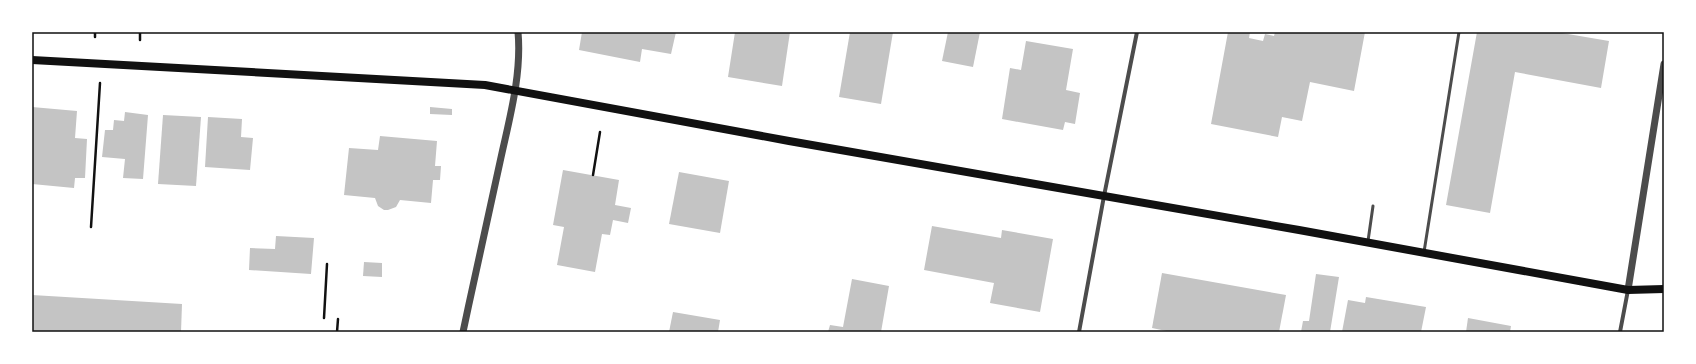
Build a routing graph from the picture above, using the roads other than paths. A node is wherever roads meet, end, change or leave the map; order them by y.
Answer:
1 (518, 32) edge
2 (1137, 32) edge
3 (1458, 32) edge
4 (32, 60) edge
5 (1664, 64) edge
6 (514, 90) junction
7 (1104, 196) junction
8 (1373, 206) dead end
9 (1368, 243) junction
10 (1424, 254) junction
11 (1664, 289) edge
12 (1628, 290) junction
13 (463, 332) edge
14 (1079, 332) edge
15 (1620, 332) edge

1 - 6 street
2 - 7 street
3 - 10 lane
4 - 6 main road
5 - 12 street
6 - 7 main road
6 - 13 street
7 - 9 main road
7 - 14 street
8 - 9 lane
9 - 10 main road
10 - 12 main road
11 - 12 main road
12 - 15 street

